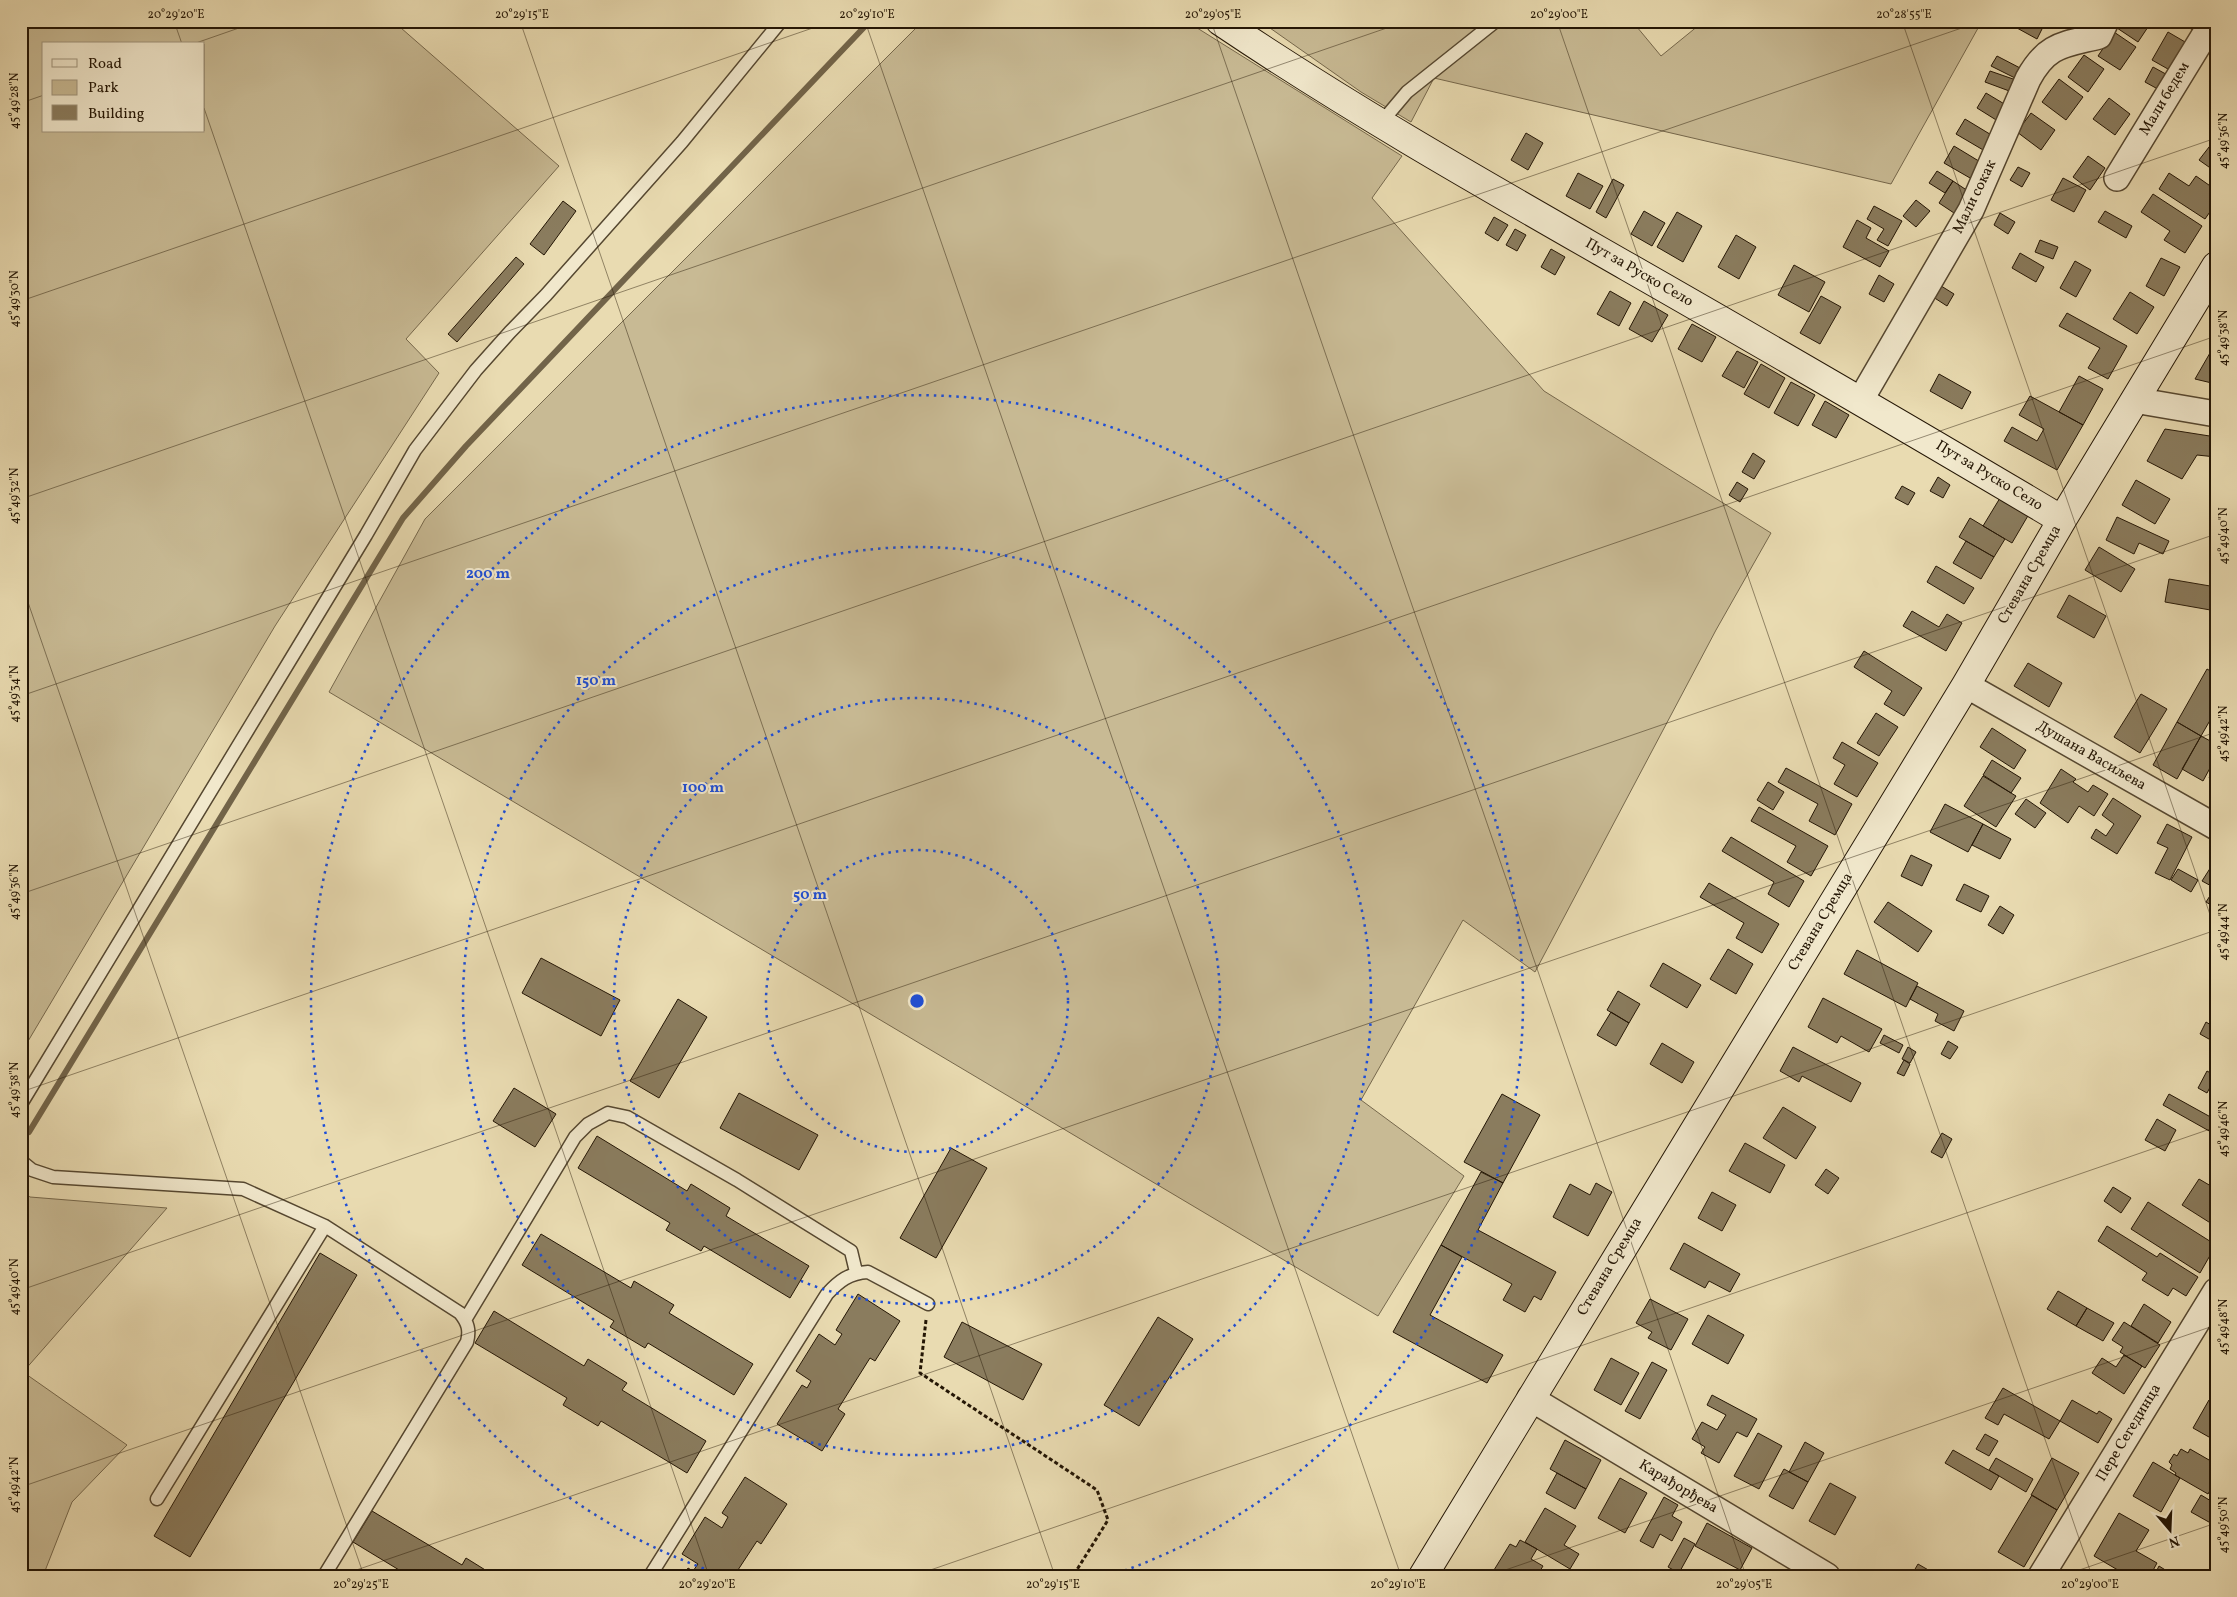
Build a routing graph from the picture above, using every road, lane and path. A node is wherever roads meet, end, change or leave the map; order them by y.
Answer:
1 (781, 21) edge
2 (1220, 21) edge
3 (1496, 21) edge
4 (2106, 21) edge
5 (2212, 21) edge
6 (1380, 124) junction
7 (2117, 178) dead end
8 (2216, 266) edge
9 (2134, 400) junction
10 (1860, 401) junction
11 (2216, 414) edge
12 (2062, 520) junction
13 (1966, 685) junction
14 (2216, 827) edge
15 (21, 1104) edge
16 (21, 1162) edge
17 (325, 1226) junction
18 (856, 1272) junction
19 (2216, 1291) edge
20 (928, 1304) joint
21 (466, 1320) junction
22 (1530, 1398) junction
23 (156, 1500) dead end
24 (324, 1576) edge
25 (650, 1576) edge
26 (1073, 1576) edge
27 (1422, 1576) edge
28 (1827, 1576) edge
29 (2041, 1576) edge

1 - 15 lane
2 - 6 main road, Пут за Руско Село
3 - 6 lane
4 - 10 street, Мали сокак
5 - 7 street, Мали бедем
6 - 10 main road, Пут за Руско Село
8 - 9 main road, Стевана Сремца
9 - 11 street
9 - 12 main road, Стевана Сремца
10 - 12 main road, Пут за Руско Село
12 - 13 main road, Стевана Сремца
13 - 14 street, Душана Васиљева
13 - 22 main road, Стевана Сремца
16 - 17 lane
17 - 21 lane
17 - 23 lane
18 - 20 lane
18 - 21 lane
18 - 25 lane
19 - 29 street, Пере Сегединца
20 - 26 path
21 - 24 lane
22 - 27 main road, Стевана Сремца
22 - 28 street, Карађорђева

